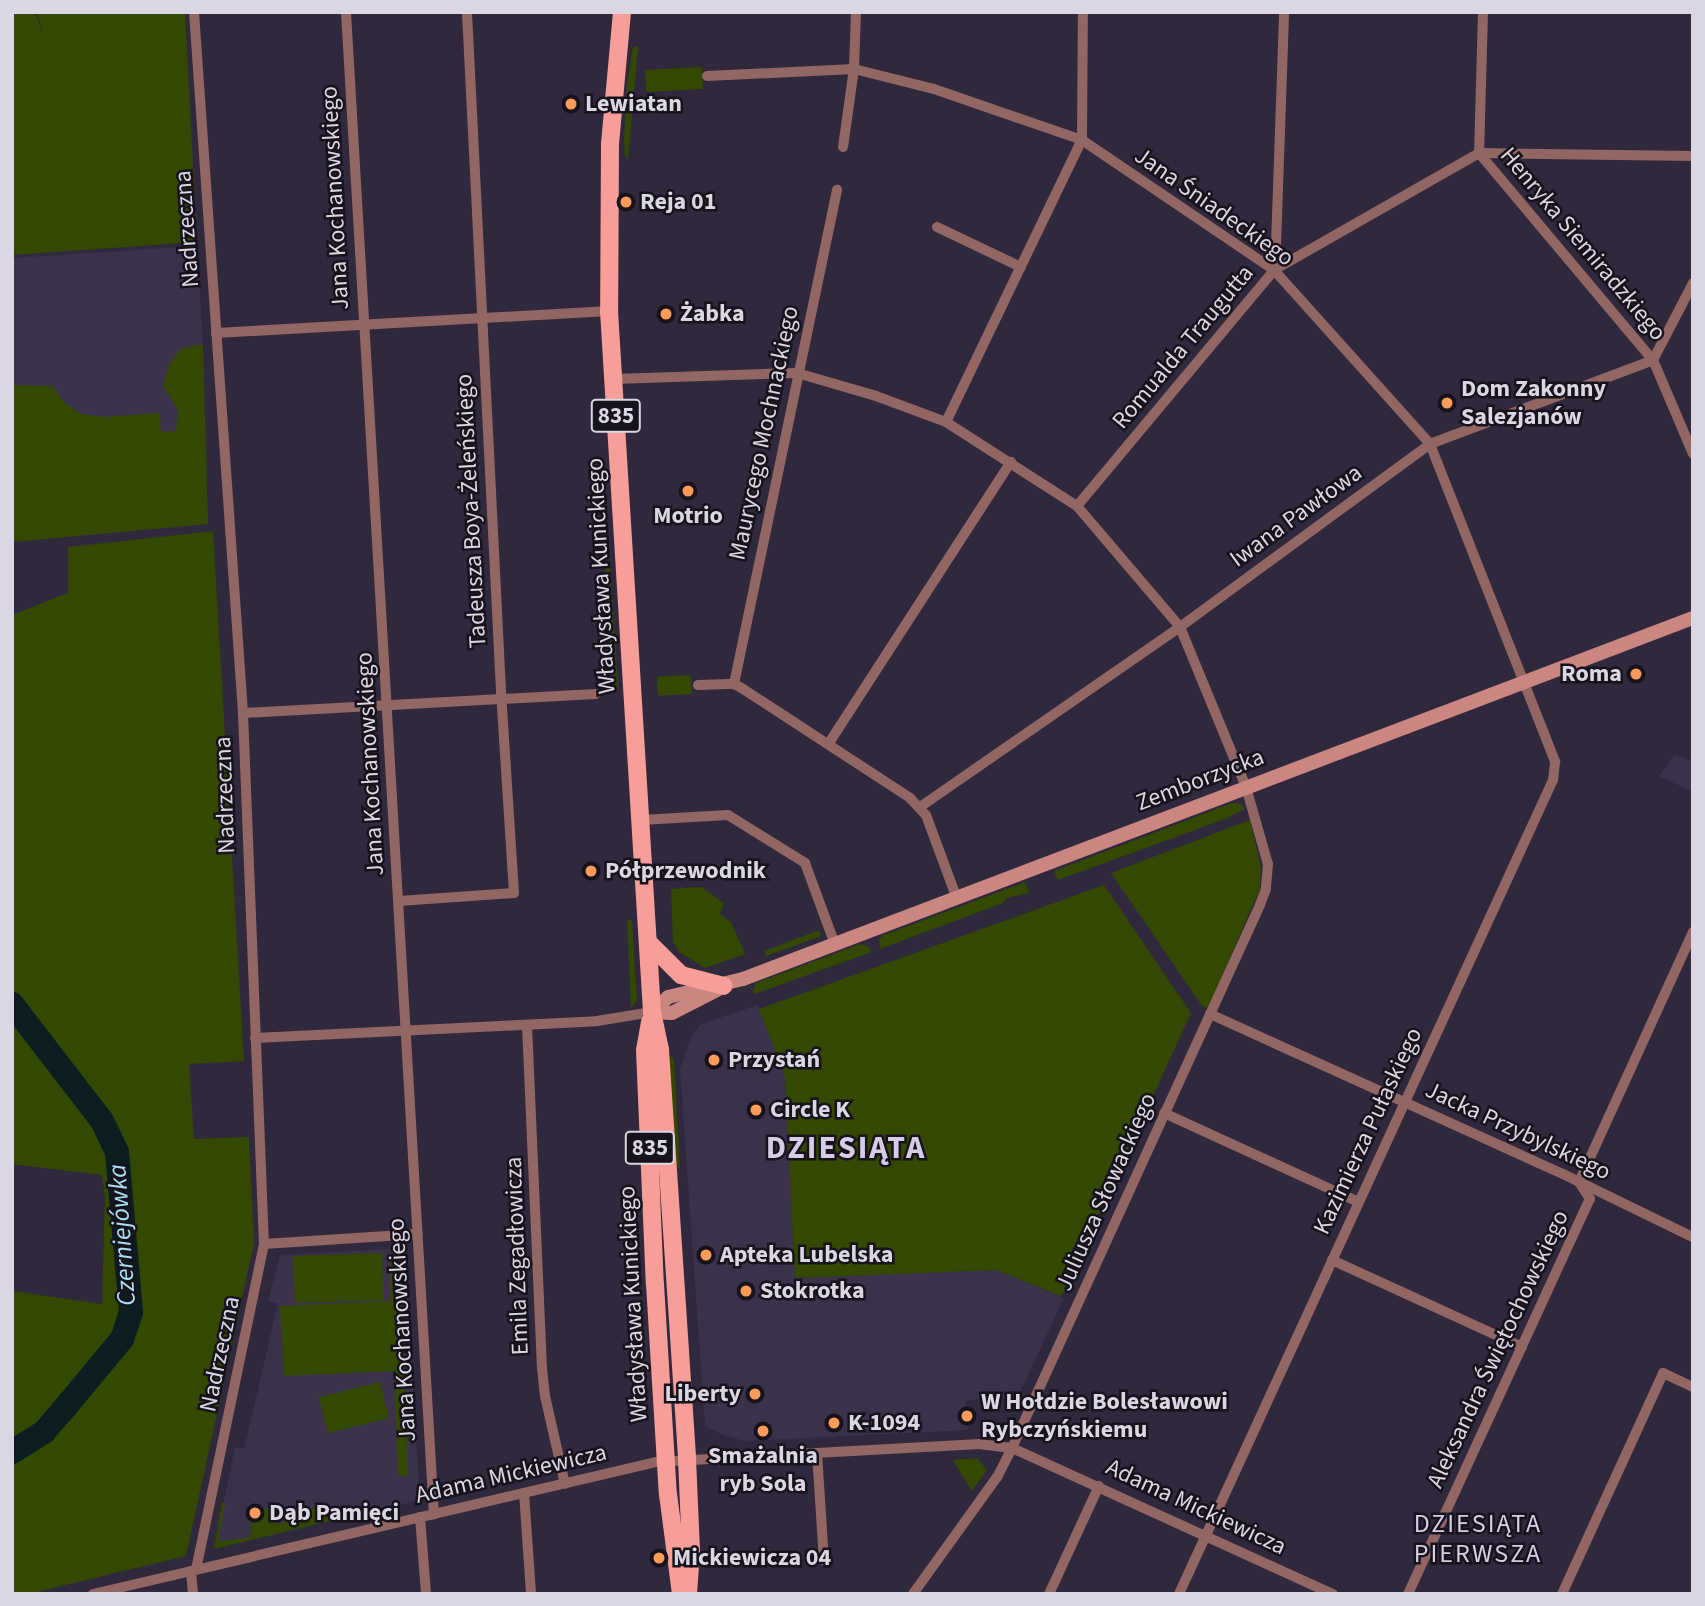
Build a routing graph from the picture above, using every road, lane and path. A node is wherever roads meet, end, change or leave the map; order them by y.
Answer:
1 (194, 12) edge
2 (346, 12) edge
3 (467, 12) edge
4 (622, 12) edge
5 (856, 12) edge
6 (1083, 12) edge
7 (1284, 12) edge
8 (1483, 12) edge
9 (854, 69) junction
10 (706, 76) dead end
11 (1083, 140) junction
12 (843, 147) dead end
13 (1479, 153) junction
14 (1693, 156) edge
15 (837, 190) dead end
16 (937, 227) dead end
17 (1276, 245) dead end
18 (1021, 267) junction
19 (1274, 270) junction
20 (1693, 283) edge
21 (609, 311) junction
22 (482, 319) junction
23 (363, 324) junction
24 (215, 333) junction
25 (1653, 360) junction
26 (797, 373) junction
27 (614, 379) junction
28 (947, 422) junction
29 (1688, 430) edge
30 (1430, 444) junction
31 (1693, 454) edge
32 (1011, 462) junction
33 (1077, 506) junction
34 (1693, 618) edge
35 (1180, 627) junction
36 (1525, 682) junction
37 (734, 684) junction
38 (698, 685) dead end
39 (595, 694) dead end
40 (502, 699) junction
41 (387, 705) junction
42 (243, 713) junction
43 (829, 743) junction
44 (1246, 787) junction
45 (920, 807) junction
46 (640, 820) junction
47 (956, 896) junction
48 (399, 901) junction
49 (1693, 932) edge
50 (648, 942) junction
51 (834, 942) junction
52 (724, 985) junction
53 (652, 1012) junction
54 (1210, 1014) junction
55 (527, 1026) junction
56 (405, 1030) junction
57 (256, 1038) junction
58 (1404, 1102) junction
59 (1164, 1113) junction
60 (1579, 1182) junction
61 (1358, 1202) junction
62 (418, 1234) junction
63 (1693, 1237) edge
64 (264, 1244) junction
65 (1332, 1259) junction
66 (1522, 1347) junction
67 (1693, 1387) edge
68 (1012, 1448) junction
69 (817, 1453) junction
70 (687, 1459) junction
71 (666, 1461) junction
72 (565, 1483) junction
73 (1099, 1486) junction
74 (524, 1493) junction
75 (435, 1514) junction
76 (420, 1517) junction
77 (1206, 1535) junction
78 (824, 1561) dead end
79 (193, 1570) junction
80 (138, 1588) edge
81 (93, 1594) edge
82 (193, 1594) edge
83 (426, 1594) edge
84 (531, 1594) edge
85 (681, 1594) edge
86 (688, 1594) edge
87 (913, 1594) edge
88 (1049, 1594) edge
89 (1179, 1594) edge
90 (1333, 1594) edge
91 (1408, 1594) edge
92 (1562, 1594) edge

1 - 24 street, Nadrzeczna
2 - 23 street, Jana Kochanowskiego
3 - 22 street, Tadeusza Boya-Żeleńskiego
4 - 21 main road, Władysława Kunickiego / 835
5 - 9 street
6 - 11 street
7 - 17 street
8 - 13 street, Henryka Siemiradzkiego
9 - 10 street, Jana Śniadeckiego
9 - 11 street, Jana Śniadeckiego
9 - 12 street
11 - 18 street
11 - 19 street, Jana Śniadeckiego
13 - 14 street
13 - 19 street, Romualda Traugutta
13 - 25 street, Henryka Siemiradzkiego
15 - 26 street, Maurycego Mochnackiego
16 - 18 street
18 - 28 street
19 - 30 street, Jana Śniadeckiego
19 - 33 street, Romualda Traugutta
20 - 25 street
21 - 22 street
21 - 27 main road, Władysława Kunickiego / 835
22 - 23 street
22 - 40 street, Tadeusza Boya-Żeleńskiego
23 - 24 street
23 - 41 street, Jana Kochanowskiego
24 - 42 street, Nadrzeczna
25 - 29 street, Henryka Siemiradzkiego
25 - 30 street, Iwana Pawłowa
26 - 27 street, Juliusza Słowackiego
26 - 28 street, Juliusza Słowackiego
26 - 37 street, Maurycego Mochnackiego
27 - 46 main road, Władysława Kunickiego / 835
28 - 32 street, Juliusza Słowackiego
29 - 31 street, Henryka Siemiradzkiego
30 - 35 street, Iwana Pawłowa
30 - 36 street, Jana Śniadeckiego
32 - 33 street, Juliusza Słowackiego
32 - 43 street
33 - 35 street, Juliusza Słowackiego
34 - 36 street, Zemborzycka
35 - 44 street, Juliusza Słowackiego
35 - 45 street, Iwana Pawłowa
36 - 44 street, Zemborzycka
36 - 58 street, Kazimierza Pułaskiego
37 - 38 street
37 - 43 street
39 - 40 street
40 - 41 street
40 - 48 street, Tadeusza Boya-Żeleńskiego
41 - 42 street
41 - 48 street, Jana Kochanowskiego
42 - 57 street, Nadrzeczna
43 - 45 street
44 - 47 street, Zemborzycka
44 - 54 street, Juliusza Słowackiego
45 - 47 street
46 - 50 main road, Władysława Kunickiego / 835
46 - 51 street
47 - 51 street, Zemborzycka
48 - 56 street, Jana Kochanowskiego
49 - 60 street, Aleksandra Świętochowskiego
50 - 52 main road
50 - 53 main road, Władysława Kunickiego / 835
51 - 52 street, Zemborzycka
52 - 53 street, Zemborzycka
53 - 55 street
53 - 70 main road, Władysława Kunickiego / 835
53 - 71 main road, Władysława Kunickiego / 835
54 - 58 street, Jacka Przybylskiego
54 - 59 street, Juliusza Słowackiego
55 - 56 street
55 - 72 street, Emila Zegadłowicza
56 - 57 street
56 - 62 street, Jana Kochanowskiego
57 - 64 street, Nadrzeczna
58 - 60 street, Jacka Przybylskiego
58 - 61 street, Kazimierza Pułaskiego
59 - 61 street
59 - 68 street, Juliusza Słowackiego
60 - 63 street, Jacka Przybylskiego
60 - 66 street, Aleksandra Świętochowskiego
61 - 65 street, Kazimierza Pułaskiego
62 - 64 street
62 - 75 street, Jana Kochanowskiego
64 - 79 street, Nadrzeczna
65 - 66 street
65 - 77 street, Kazimierza Pułaskiego
66 - 91 street, Aleksandra Świętochowskiego
67 - 92 street
68 - 69 street, Adama Mickiewicza
68 - 73 street, Adama Mickiewicza
68 - 87 street, Juliusza Słowackiego
69 - 70 street, Adama Mickiewicza
69 - 78 street
70 - 71 street, Adama Mickiewicza
70 - 86 main road, Władysława Kunickiego / 835
71 - 72 street, Adama Mickiewicza
71 - 85 main road, Władysława Kunickiego / 835
72 - 74 street, Adama Mickiewicza
73 - 77 street, Adama Mickiewicza
73 - 88 street
74 - 75 street, Adama Mickiewicza
74 - 84 street
75 - 76 street, Adama Mickiewicza
76 - 79 street, Adama Mickiewicza
76 - 83 street
77 - 89 street, Kazimierza Pułaskiego
77 - 90 street, Adama Mickiewicza
79 - 80 street, Adama Mickiewicza
79 - 82 street, Nadrzeczna
80 - 81 street, Adama Mickiewicza

